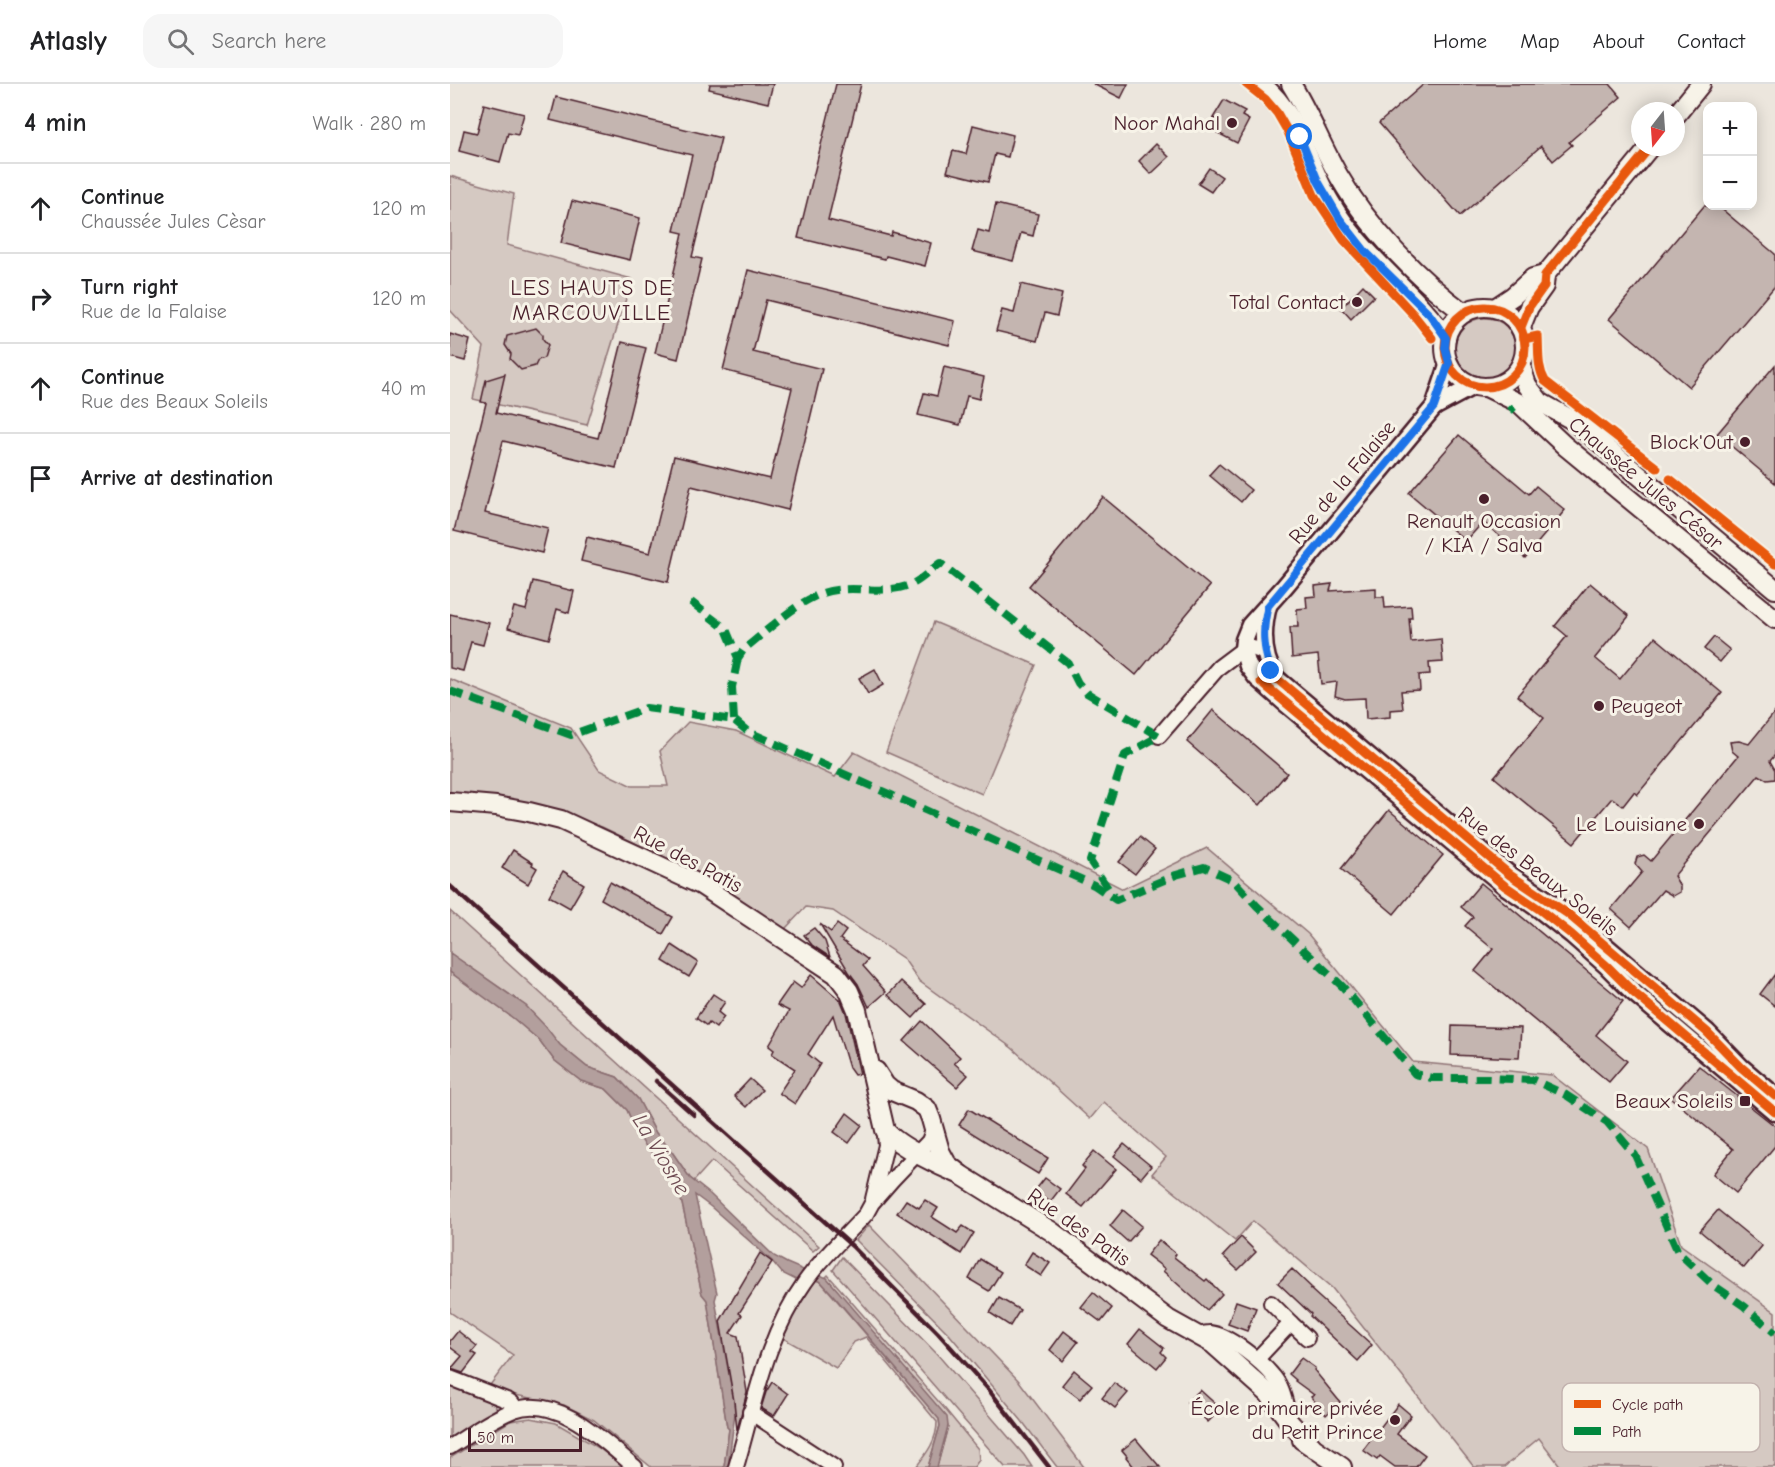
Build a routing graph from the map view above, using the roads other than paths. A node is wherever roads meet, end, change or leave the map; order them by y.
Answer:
1 (1291, 84) edge
2 (1701, 84) edge
3 (1265, 85) edge
4 (1685, 104) edge
5 (1643, 156) edge
6 (1545, 275) junction
7 (1496, 308) junction
8 (1464, 313) junction
9 (1521, 327) junction
10 (1446, 338) junction
11 (1449, 363) junction
12 (1521, 366) junction
13 (1481, 386) junction
14 (1434, 407) junction
15 (1775, 589) edge
16 (1268, 606) junction
17 (1775, 619) edge
18 (1243, 649) junction
19 (1265, 653) junction
20 (1159, 736) dead end
21 (450, 802) edge
22 (870, 1061) junction
23 (1775, 1096) edge
24 (909, 1098) junction
25 (1775, 1112) edge
26 (931, 1119) junction
27 (883, 1123) junction
28 (918, 1153) junction
29 (961, 1175) junction
30 (872, 1203) junction
31 (1271, 1303) dead end
32 (1168, 1319) junction
33 (1291, 1323) junction
34 (1199, 1335) junction
35 (1307, 1338) dead end
36 (1257, 1359) junction
37 (450, 1378) edge
38 (516, 1410) junction
39 (750, 1412) junction
40 (1291, 1424) junction
41 (1312, 1446) junction
42 (450, 1447) edge
43 (634, 1467) edge
44 (736, 1467) edge
45 (834, 1467) edge
46 (1342, 1467) edge

1 - 8 main road
2 - 4 main road
3 - 10 main road
5 - 6 main road
6 - 7 main road
6 - 9 main road
7 - 8 main road
7 - 9 main road
8 - 10 main road
9 - 12 main road
10 - 11 main road
11 - 13 main road
11 - 14 street, Rue de la Falaise
12 - 13 main road
12 - 15 main road, Chaussée Jules César
13 - 14 street, Rue de la Falaise
13 - 17 main road, Chaussée Jules César
14 - 16 street, Rue de la Falaise
16 - 18 street
16 - 19 street, Rue des Beaux Soleils
18 - 19 street
18 - 20 street
18 - 25 street, Rue des Beaux Soleils
19 - 23 street, Rue des Beaux Soleils
21 - 22 main road, Rue des Patis
22 - 24 main road, Rue des Patis
22 - 27 main road, Rue des Patis
24 - 26 main road, Rue des Patis
24 - 27 street
26 - 28 street
26 - 29 main road, Rue des Patis
27 - 28 main road, Rue des Patis
27 - 30 street
28 - 29 main road, Rue des Patis
28 - 30 street
29 - 32 main road, Rue des Patis
30 - 39 street
31 - 33 street
32 - 34 main road, Rue des Patis
32 - 41 main road, Rue des Patis
33 - 35 street
33 - 36 street
34 - 36 street
34 - 40 main road, Rue des Patis
36 - 40 street
37 - 38 street
38 - 42 street
38 - 43 street
39 - 44 street
39 - 45 street
40 - 41 main road, Rue des Patis
41 - 46 main road, Rue des Patis

